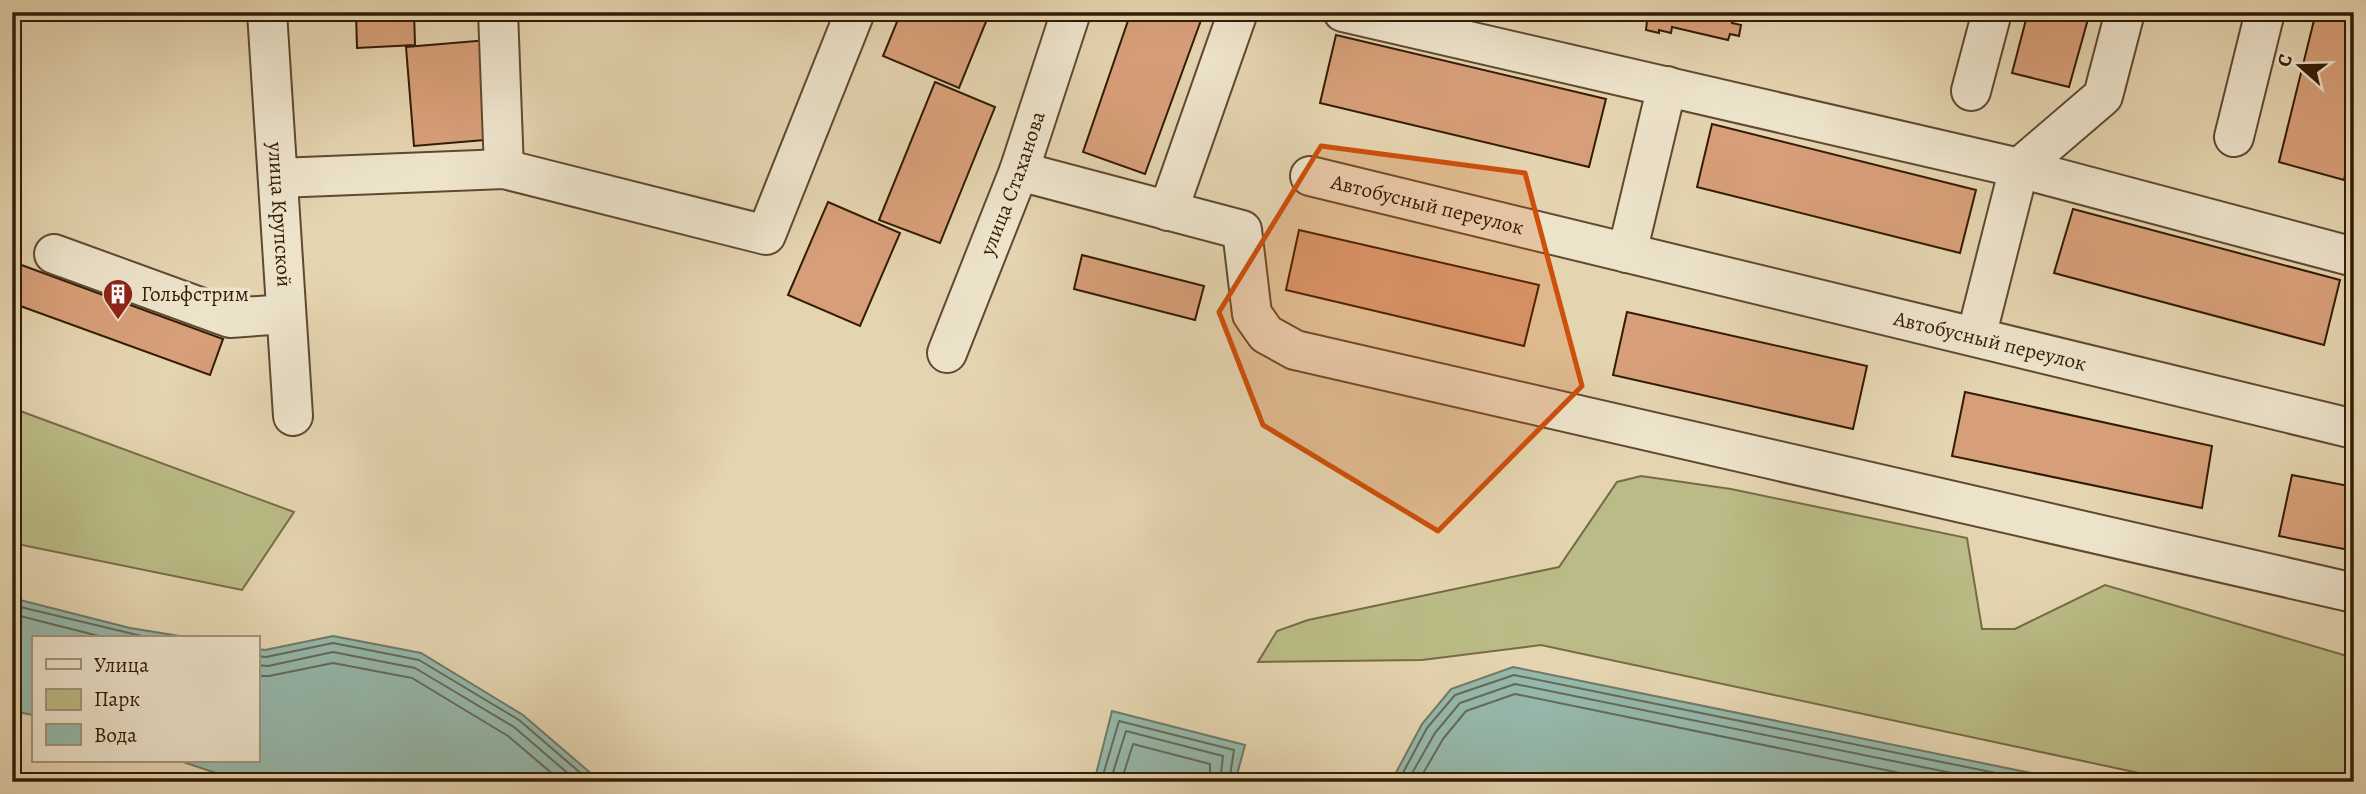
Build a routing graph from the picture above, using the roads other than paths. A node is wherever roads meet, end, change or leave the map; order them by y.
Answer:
1 (267, 12) edge
2 (498, 12) edge
3 (855, 12) edge
4 (1071, 12) edge
5 (1238, 12) edge
6 (1343, 12) edge
7 (1992, 12) edge
8 (2125, 12) edge
9 (2266, 12) edge
10 (1667, 86) junction
11 (1971, 91) dead end
12 (2234, 137) dead end
13 (2019, 168) junction
14 (504, 169) junction
15 (1019, 171) junction
16 (1310, 176) dead end
17 (278, 178) junction
18 (1168, 211) junction
19 (1628, 253) junction
20 (54, 254) dead end
21 (2354, 257) edge
22 (286, 314) junction
23 (1976, 337) junction
24 (947, 353) dead end
25 (293, 416) dead end
26 (2354, 429) edge
27 (2354, 593) edge

1 - 17 street, улица Крупской
2 - 14 street
3 - 14 street
4 - 15 street, улица Стаханова
5 - 18 street
6 - 10 street
7 - 11 street
8 - 13 street
9 - 12 street
10 - 13 street
10 - 19 street
13 - 21 street
13 - 23 street
14 - 17 street
15 - 18 street
15 - 24 street, улица Стаханова
16 - 19 street, Автобусный переулок
17 - 22 street, улица Крупской
18 - 27 street
19 - 23 street, Автобусный переулок
20 - 22 street
22 - 25 street, улица Крупской
23 - 26 street, Автобусный переулок

